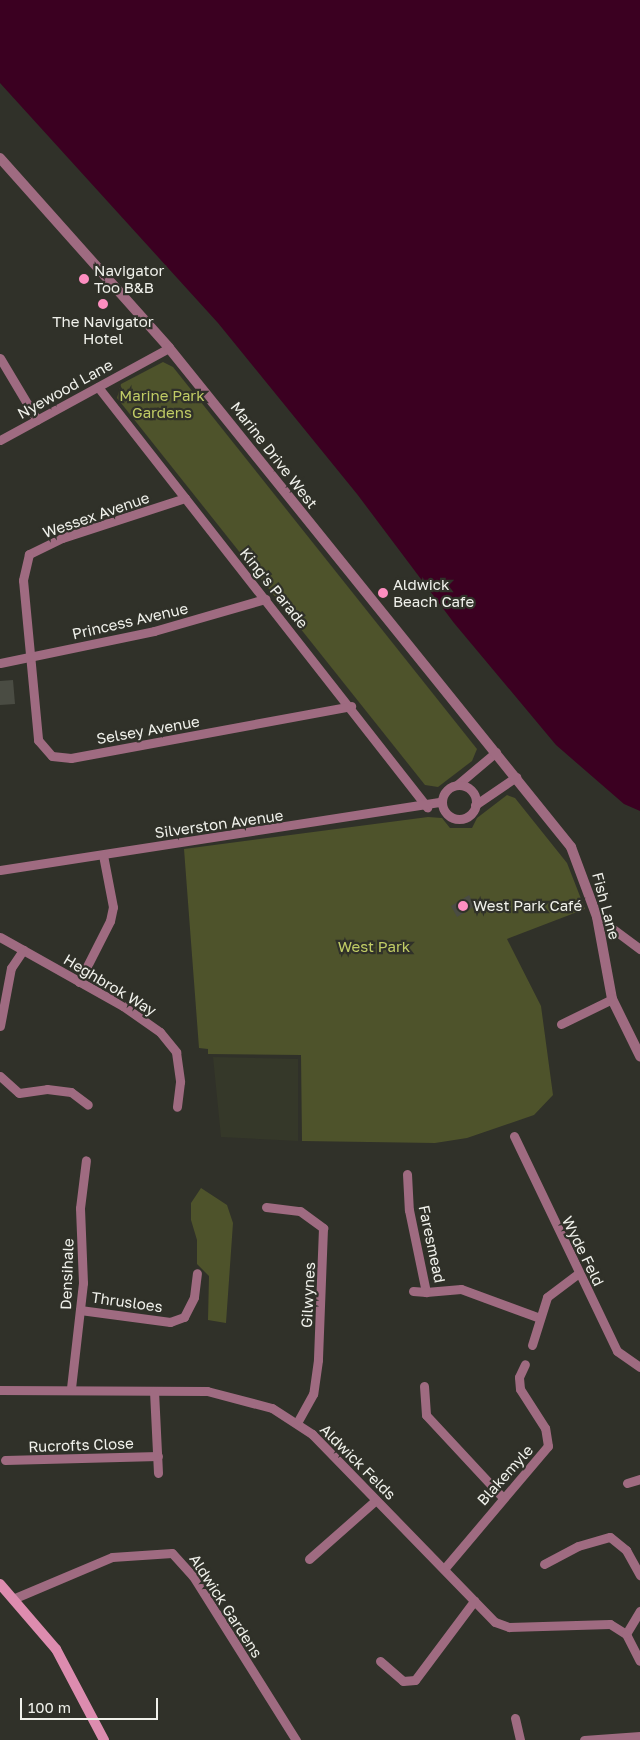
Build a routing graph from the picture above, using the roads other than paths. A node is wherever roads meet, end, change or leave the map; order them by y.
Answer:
1 (0, 158) edge
2 (169, 348) junction
3 (0, 358) edge
4 (98, 387) junction
5 (37, 420) junction
6 (0, 440) edge
7 (185, 498) junction
8 (265, 599) junction
9 (29, 657) junction
10 (0, 663) edge
11 (351, 706) junction
12 (496, 752) junction
13 (516, 777) junction
14 (456, 785) junction
15 (442, 802) junction
16 (475, 805) junction
17 (427, 807) junction
18 (104, 855) junction
19 (0, 870) edge
20 (597, 917) junction
21 (0, 937) edge
22 (640, 949) edge
23 (23, 950) junction
24 (80, 982) junction
25 (612, 999) junction
26 (561, 1024) dead end
27 (0, 1026) edge
28 (640, 1056) edge
29 (0, 1076) edge
30 (88, 1105) dead end
31 (177, 1107) dead end
32 (514, 1136) dead end
33 (86, 1160) dead end
34 (407, 1174) dead end
35 (266, 1207) dead end
36 (197, 1274) dead end
37 (578, 1274) junction
38 (413, 1291) dead end
39 (426, 1292) junction
40 (80, 1310) junction
41 (540, 1318) junction
42 (532, 1345) dead end
43 (525, 1364) dead end
44 (640, 1367) edge
45 (424, 1386) dead end
46 (72, 1388) junction
47 (0, 1390) edge
48 (154, 1391) junction
49 (298, 1423) junction
50 (158, 1456) junction
51 (5, 1460) dead end
52 (158, 1473) dead end
53 (640, 1479) edge
54 (627, 1483) dead end
55 (504, 1498) junction
56 (376, 1500) junction
57 (310, 1559) dead end
58 (544, 1564) dead end
59 (444, 1569) junction
60 (640, 1574) edge
61 (0, 1584) edge
62 (15, 1598) junction
63 (474, 1601) junction
64 (640, 1611) edge
65 (626, 1634) junction
66 (380, 1661) dead end
67 (640, 1661) edge
68 (515, 1718) dead end
69 (640, 1736) edge
70 (104, 1740) edge
71 (296, 1740) edge
72 (520, 1740) edge
73 (584, 1740) edge

1 - 2 street, Marine Drive West
2 - 4 street, Nyewood Lane
2 - 12 street, Marine Drive West
3 - 5 street
4 - 5 street, Nyewood Lane
4 - 7 street, King's Parade
5 - 6 street, Nyewood Lane
7 - 8 street, King's Parade
7 - 9 street, Wessex Avenue
8 - 9 street, Princess Avenue
8 - 11 street, King's Parade
9 - 10 street, Princess Avenue
9 - 11 street, Selsey Avenue
11 - 17 street, King's Parade
12 - 13 street, Marine Drive West
12 - 14 street
13 - 16 street
13 - 20 street, Fish Lane
14 - 15 street
14 - 16 street
15 - 16 street
15 - 17 street, Silverston Avenue
17 - 18 street, Silverston Avenue
18 - 19 street, Silverston Avenue
18 - 24 street
20 - 22 street
20 - 25 street, Fish Lane
21 - 23 street, Heghbrok Way
23 - 24 street, Heghbrok Way
23 - 27 street
24 - 31 street, Heghbrok Way
25 - 26 street
25 - 28 street, Fish Lane
29 - 30 street
32 - 37 street, Wyde Feld
33 - 40 street, Densihale
34 - 39 street, Faresmead
35 - 49 street, Gilwynes
36 - 40 street, Thrusloes
37 - 41 street
37 - 44 street, Wyde Feld
38 - 39 street
39 - 41 street, Faresmead
40 - 46 street, Densihale
41 - 42 street
43 - 55 street, Blakemyle
45 - 55 street
46 - 47 street, Aldwick Felds
46 - 48 street, Aldwick Felds
48 - 49 street, Aldwick Felds
48 - 50 street
49 - 56 street, Aldwick Felds
50 - 51 street, Rucrofts Close
50 - 52 street
53 - 54 street
55 - 59 street, Blakemyle
56 - 57 street
56 - 59 street, Aldwick Felds
58 - 60 street
59 - 63 street, Aldwick Felds
61 - 62 main road
62 - 70 main road
62 - 71 street, Aldwick Gardens
63 - 65 street, Aldwick Felds
63 - 66 street
64 - 65 street
65 - 67 street
68 - 72 street
69 - 73 street

